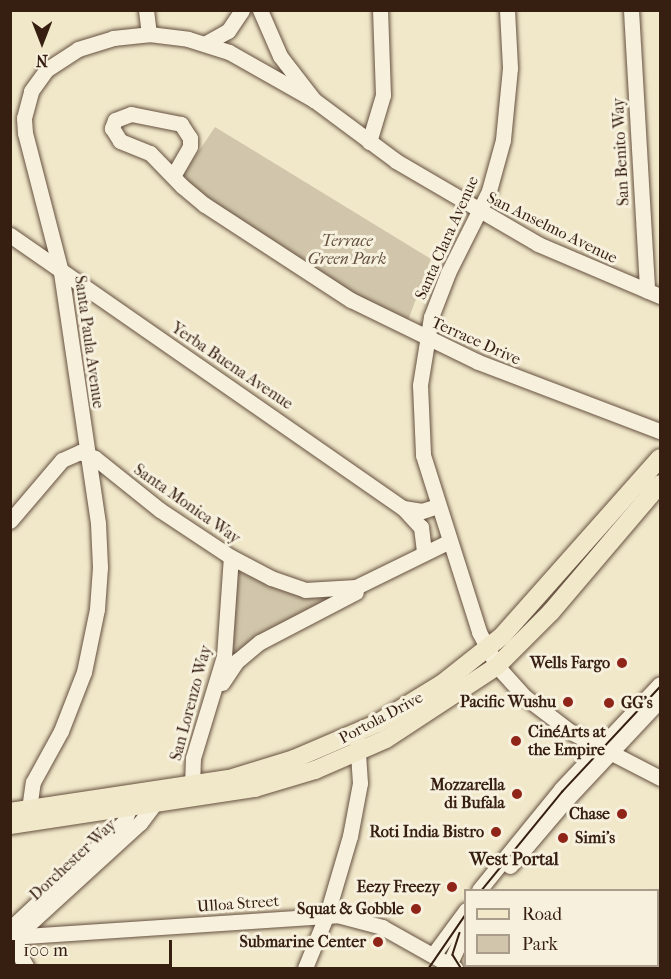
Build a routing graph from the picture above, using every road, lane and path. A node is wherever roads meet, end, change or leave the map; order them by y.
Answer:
1 (146, 10) edge
2 (242, 10) edge
3 (260, 10) edge
4 (380, 10) edge
5 (507, 10) edge
6 (631, 10) edge
7 (149, 34) junction
8 (206, 44) junction
9 (229, 52) joint
10 (314, 100) junction
11 (369, 142) junction
12 (173, 176) junction
13 (479, 213) junction
14 (10, 235) edge
15 (61, 272) junction
16 (654, 294) edge
17 (426, 339) junction
18 (660, 431) edge
19 (88, 454) junction
20 (660, 458) edge
21 (660, 484) edge
22 (436, 506) junction
23 (403, 508) junction
24 (10, 521) edge
25 (448, 542) junction
26 (424, 550) junction
27 (231, 557) junction
28 (374, 581) junction
29 (487, 650) junction
30 (497, 666) junction
31 (660, 684) edge
32 (660, 700) edge
33 (213, 701) junction
34 (356, 734) junction
35 (360, 752) junction
36 (604, 752) junction
37 (660, 778) edge
38 (192, 786) junction
39 (153, 806) junction
40 (29, 809) junction
41 (129, 809) junction
42 (10, 812) edge
43 (10, 825) edge
44 (481, 889) edge
45 (494, 889) edge
46 (464, 911) edge
47 (327, 914) junction
48 (464, 933) edge
49 (13, 937) edge
50 (433, 955) junction
51 (452, 967) edge
52 (27, 969) edge
53 (305, 969) edge

1 - 7 street
2 - 8 street
3 - 10 street, San Anselmo Avenue
4 - 11 street
5 - 13 street, Santa Clara Avenue
6 - 16 street, San Benito Way
7 - 8 street, Santa Paula Avenue
7 - 15 street, Santa Paula Avenue
8 - 9 street, Santa Paula Avenue
9 - 10 street, San Anselmo Avenue
10 - 11 street, San Anselmo Avenue
11 - 13 street, San Anselmo Avenue
12 - 12 street, Terrace Drive
12 - 17 street, Terrace Drive
13 - 16 street, San Anselmo Avenue
13 - 17 street, Santa Clara Avenue
14 - 15 street, Yerba Buena Avenue
15 - 19 street, Santa Paula Avenue
15 - 23 street, Yerba Buena Avenue
17 - 18 street, Terrace Drive
17 - 22 street, Santa Clara Avenue
19 - 24 street
19 - 27 street, Santa Monica Way
19 - 40 street, Santa Paula Avenue
20 - 29 main road, Portola Drive
21 - 30 main road, Portola Drive
22 - 23 street
22 - 25 street, Santa Clara Avenue
23 - 26 street, Yerba Buena Avenue
25 - 26 street, Santa Monica Way
25 - 29 street, Santa Clara Avenue
26 - 28 street, Santa Monica Way
27 - 28 street, Santa Monica Way
27 - 33 street, San Lorenzo Way
28 - 33 street, Santa Monica Way
29 - 30 street, Santa Clara Avenue
29 - 34 main road, Portola Drive
30 - 35 main road, Portola Drive
30 - 36 street, Santa Clara Avenue
31 - 36 street
32 - 36 street
33 - 38 street, San Lorenzo Way
34 - 35 street
34 - 38 main road, Portola Drive
35 - 39 main road, Portola Drive
35 - 47 street
36 - 37 street, Santa Clara Avenue
36 - 44 street
36 - 45 street
38 - 40 main road, Portola Drive
39 - 41 main road, Portola Drive
39 - 49 street, Dorchester Way
40 - 42 main road, Portola Drive
41 - 43 main road, Portola Drive
41 - 49 street, Dorchester Way
46 - 50 street
47 - 49 street, Ulloa Street
47 - 50 street, Ulloa Street
47 - 53 street
48 - 51 street
49 - 52 street
50 - 51 street, Ulloa Street

